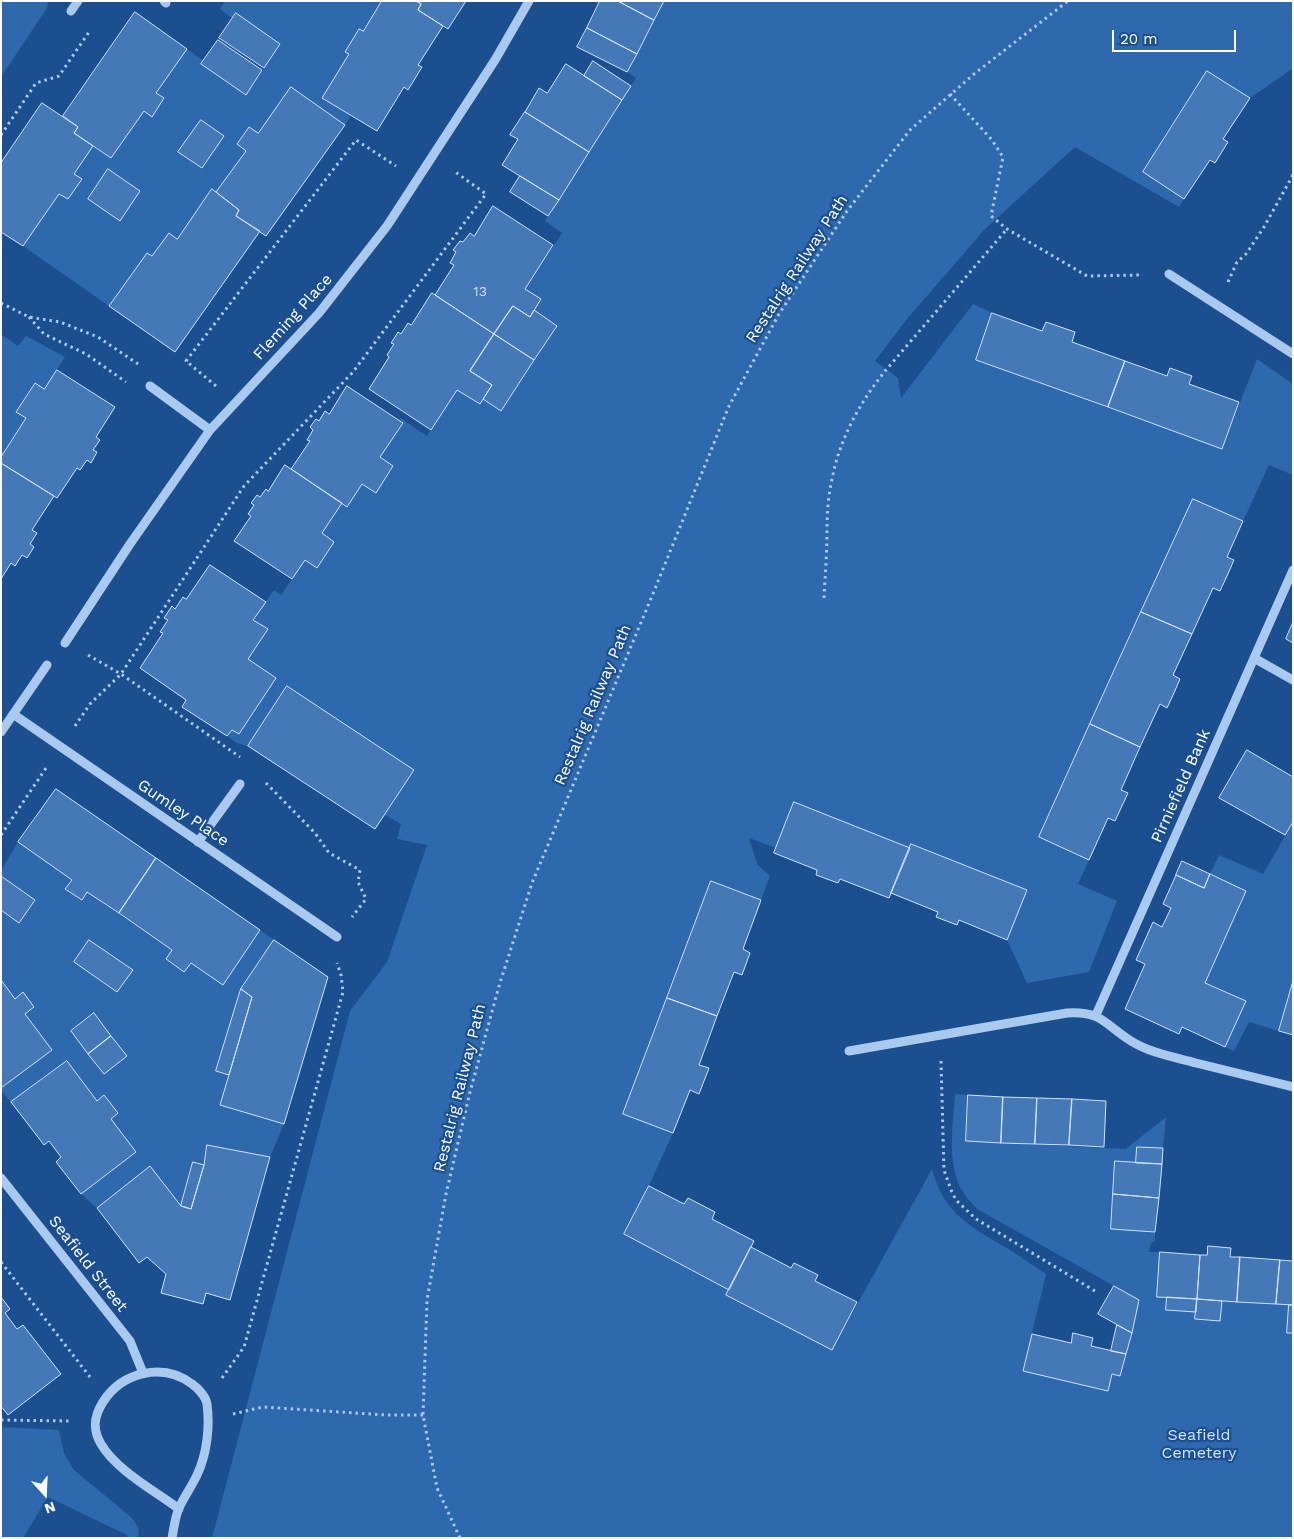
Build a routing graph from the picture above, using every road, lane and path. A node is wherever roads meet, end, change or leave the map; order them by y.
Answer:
1 (78, 1) edge
2 (529, 1) edge
3 (1068, 1) edge
4 (71, 10) dead end
5 (93, 25) dead end
6 (950, 94) junction
7 (1, 135) edge
8 (433, 156) junction
9 (1293, 175) edge
10 (417, 180) junction
11 (1008, 229) junction
12 (1169, 274) joint
13 (1, 303) edge
14 (1219, 306) junction
15 (29, 317) junction
16 (1293, 354) edge
17 (150, 386) junction
18 (193, 417) junction
19 (210, 430) junction
20 (1293, 570) edge
21 (824, 598) dead end
22 (65, 643) joint
23 (1254, 658) junction
24 (47, 665) dead end
25 (121, 674) junction
26 (1293, 680) edge
27 (13, 714) junction
28 (1, 732) edge
29 (61, 747) junction
30 (244, 761) dead end
31 (264, 781) dead end
32 (240, 784) dead end
33 (1, 834) edge
34 (198, 842) junction
35 (337, 937) junction
36 (1096, 1015) junction
37 (941, 1035) junction
38 (849, 1051) dead end
39 (1293, 1087) edge
40 (1, 1178) edge
41 (1, 1262) edge
42 (1095, 1291) dead end
43 (143, 1373) junction
44 (106, 1398) junction
45 (207, 1402) junction
46 (423, 1415) junction
47 (208, 1419) junction
48 (1, 1420) edge
49 (94, 1421) junction
50 (179, 1509) junction
51 (172, 1538) edge
52 (460, 1538) edge

1 - 4 street
2 - 8 street, Fleming Place
3 - 6 path, Restalrig Railway Path
5 - 7 path
6 - 11 path
6 - 46 path, Restalrig Railway Path
8 - 10 street, Fleming Place
8 - 25 path
9 - 14 path
10 - 18 path
10 - 19 street, Fleming Place
11 - 12 path
11 - 21 path
12 - 14 street
13 - 15 path
14 - 16 street
15 - 17 path
15 - 17 path
17 - 18 street
18 - 19 street
19 - 22 street, Fleming Place
20 - 23 street, Pirniefield Bank
22 - 25 path
23 - 26 street
23 - 36 street, Pirniefield Bank
24 - 27 street
25 - 29 path
25 - 30 path
27 - 28 street
27 - 29 street, Gumley Place
29 - 33 path
29 - 34 street, Gumley Place
31 - 35 path
32 - 34 street
34 - 35 street, Gumley Place
35 - 45 path
36 - 37 street
36 - 39 street
37 - 38 street
37 - 42 path
40 - 43 street, Seafield Street
41 - 44 path
43 - 44 street
43 - 45 street
44 - 49 street
45 - 47 street
46 - 47 path
46 - 52 path, Restalrig Railway Path
47 - 50 street
48 - 49 path
49 - 50 street
50 - 51 street

